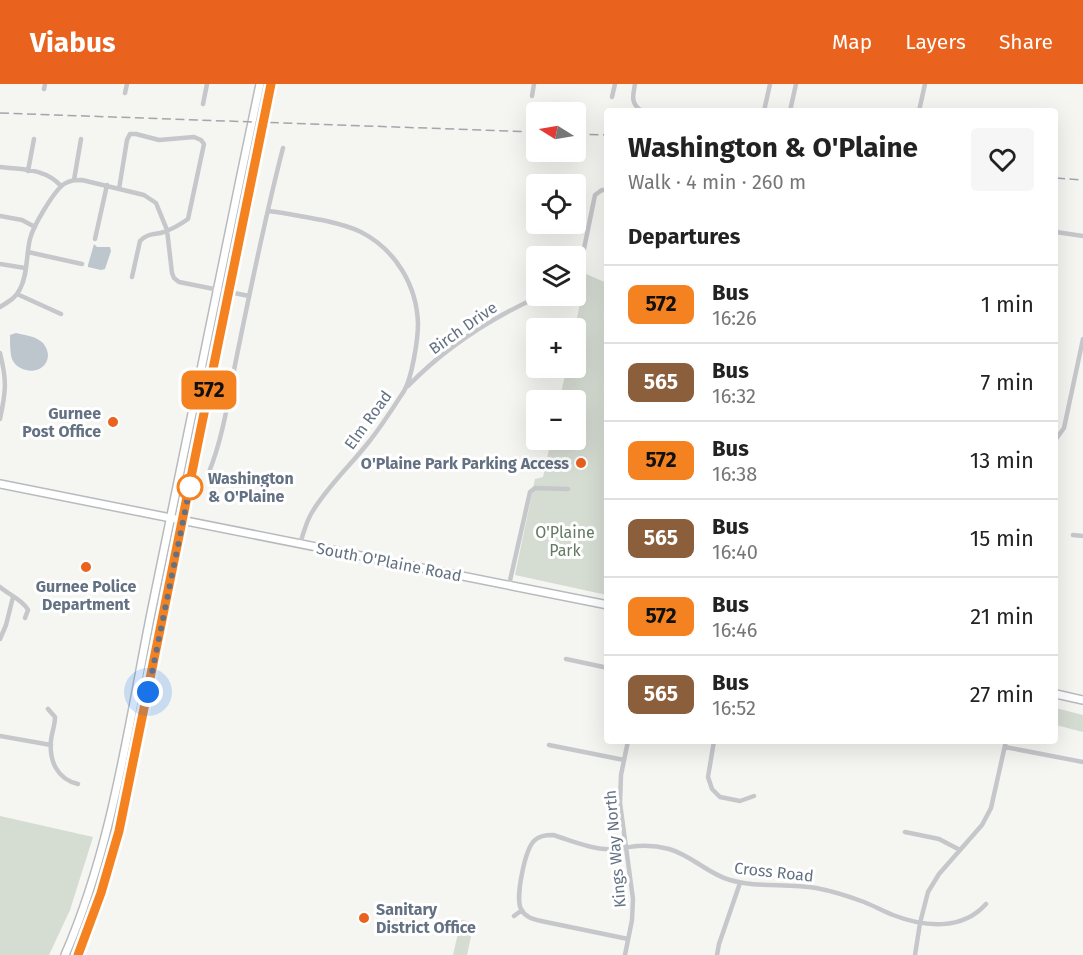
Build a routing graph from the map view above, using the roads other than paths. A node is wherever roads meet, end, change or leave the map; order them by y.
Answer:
1 (127, 84) edge
2 (207, 84) edge
3 (260, 84) edge
4 (272, 84) edge
5 (534, 84) edge
6 (615, 84) edge
7 (635, 84) edge
8 (770, 84) edge
9 (796, 84) edge
10 (926, 84) edge
11 (125, 93) dead end
12 (532, 96) dead end
13 (612, 97) dead end
14 (203, 104) dead end
15 (637, 108) edge
16 (765, 108) edge
17 (791, 108) edge
18 (920, 108) edge
19 (34, 139) dead end
20 (81, 139) dead end
21 (283, 148) dead end
22 (0, 167) edge
23 (28, 171) junction
24 (74, 180) junction
25 (62, 186) junction
26 (107, 186) junction
27 (119, 189) junction
28 (604, 190) edge
29 (268, 211) junction
30 (0, 216) edge
31 (35, 227) junction
32 (167, 230) junction
33 (1058, 232) edge
34 (1083, 236) edge
35 (95, 239) dead end
36 (585, 246) edge
37 (28, 252) junction
38 (0, 264) edge
39 (82, 264) dead end
40 (25, 268) junction
41 (132, 277) dead end
42 (218, 289) junction
43 (229, 292) junction
44 (17, 294) junction
45 (249, 296) junction
46 (526, 302) edge
47 (0, 307) edge
48 (61, 314) dead end
49 (1083, 339) edge
50 (1082, 353) edge
51 (0, 357) edge
52 (406, 388) junction
53 (0, 419) edge
54 (1058, 437) edge
55 (209, 472) dead end
56 (0, 484) edge
57 (568, 489) dead end
58 (170, 518) junction
59 (183, 521) junction
60 (1072, 535) dead end
61 (1083, 537) edge
62 (300, 544) junction
63 (509, 585) junction
64 (0, 587) edge
65 (13, 597) junction
66 (604, 604) edge
67 (25, 618) dead end
68 (0, 639) edge
69 (566, 659) dead end
70 (604, 667) edge
71 (1058, 694) edge
72 (1083, 700) edge
73 (48, 709) dead end
74 (0, 736) edge
75 (627, 744) edge
76 (714, 744) edge
77 (1006, 744) edge
78 (51, 745) junction
79 (549, 745) dead end
80 (1005, 747) junction
81 (624, 760) junction
82 (1083, 762) edge
83 (78, 784) dead end
84 (754, 796) dead end
85 (532, 831) dead end
86 (904, 832) dead end
87 (536, 838) junction
88 (627, 847) junction
89 (960, 850) junction
90 (740, 882) junction
91 (986, 904) dead end
92 (522, 910) junction
93 (514, 916) dead end
94 (920, 922) junction
95 (628, 939) junction
96 (65, 955) edge
97 (78, 955) edge
98 (625, 955) edge
99 (717, 955) edge
100 (915, 955) edge

1 - 11 street
2 - 14 street
3 - 42 main road
4 - 43 main road
5 - 12 street
6 - 13 street
7 - 15 street
8 - 16 street
9 - 17 street
10 - 18 street
19 - 23 street
20 - 24 street
21 - 29 street
22 - 23 street
23 - 25 street
24 - 25 street
24 - 26 street
25 - 31 street
26 - 27 street
26 - 35 street
27 - 32 street
27 - 32 street
28 - 36 street
29 - 45 street
29 - 52 street, Elm Road
30 - 31 street
31 - 37 street
32 - 41 street
32 - 42 street
33 - 34 street
37 - 39 street
37 - 40 street
38 - 40 street
40 - 44 street
42 - 43 street
42 - 58 main road
43 - 45 street
43 - 59 main road
44 - 47 street
44 - 48 street
45 - 55 street
46 - 52 street, Birch Drive
49 - 50 street
50 - 54 street
51 - 53 street
52 - 62 street, Elm Road
56 - 58 main road, South O'Plaine Road
57 - 63 street
58 - 59 main road, South O'Plaine Road
58 - 96 main road
59 - 62 main road, South O'Plaine Road
59 - 97 main road
60 - 61 street
62 - 63 main road, South O'Plaine Road
63 - 66 main road, South O'Plaine Road
64 - 65 street
65 - 67 street
65 - 68 street
69 - 70 street
71 - 72 main road
73 - 78 street
74 - 78 street
75 - 81 street, Kings Way North
76 - 84 street
77 - 80 street
78 - 83 street
79 - 81 street
80 - 82 street
80 - 89 street
81 - 88 street, Kings Way North
85 - 87 street
86 - 89 street
87 - 88 street, Cross Road
87 - 92 street
88 - 90 street, Cross Road
88 - 95 street, Kings Way North
89 - 94 street
90 - 94 street, Cross Road
90 - 99 street
91 - 94 street, Cross Road
92 - 93 street
92 - 95 street
94 - 100 street
95 - 98 street, Kings Way North

